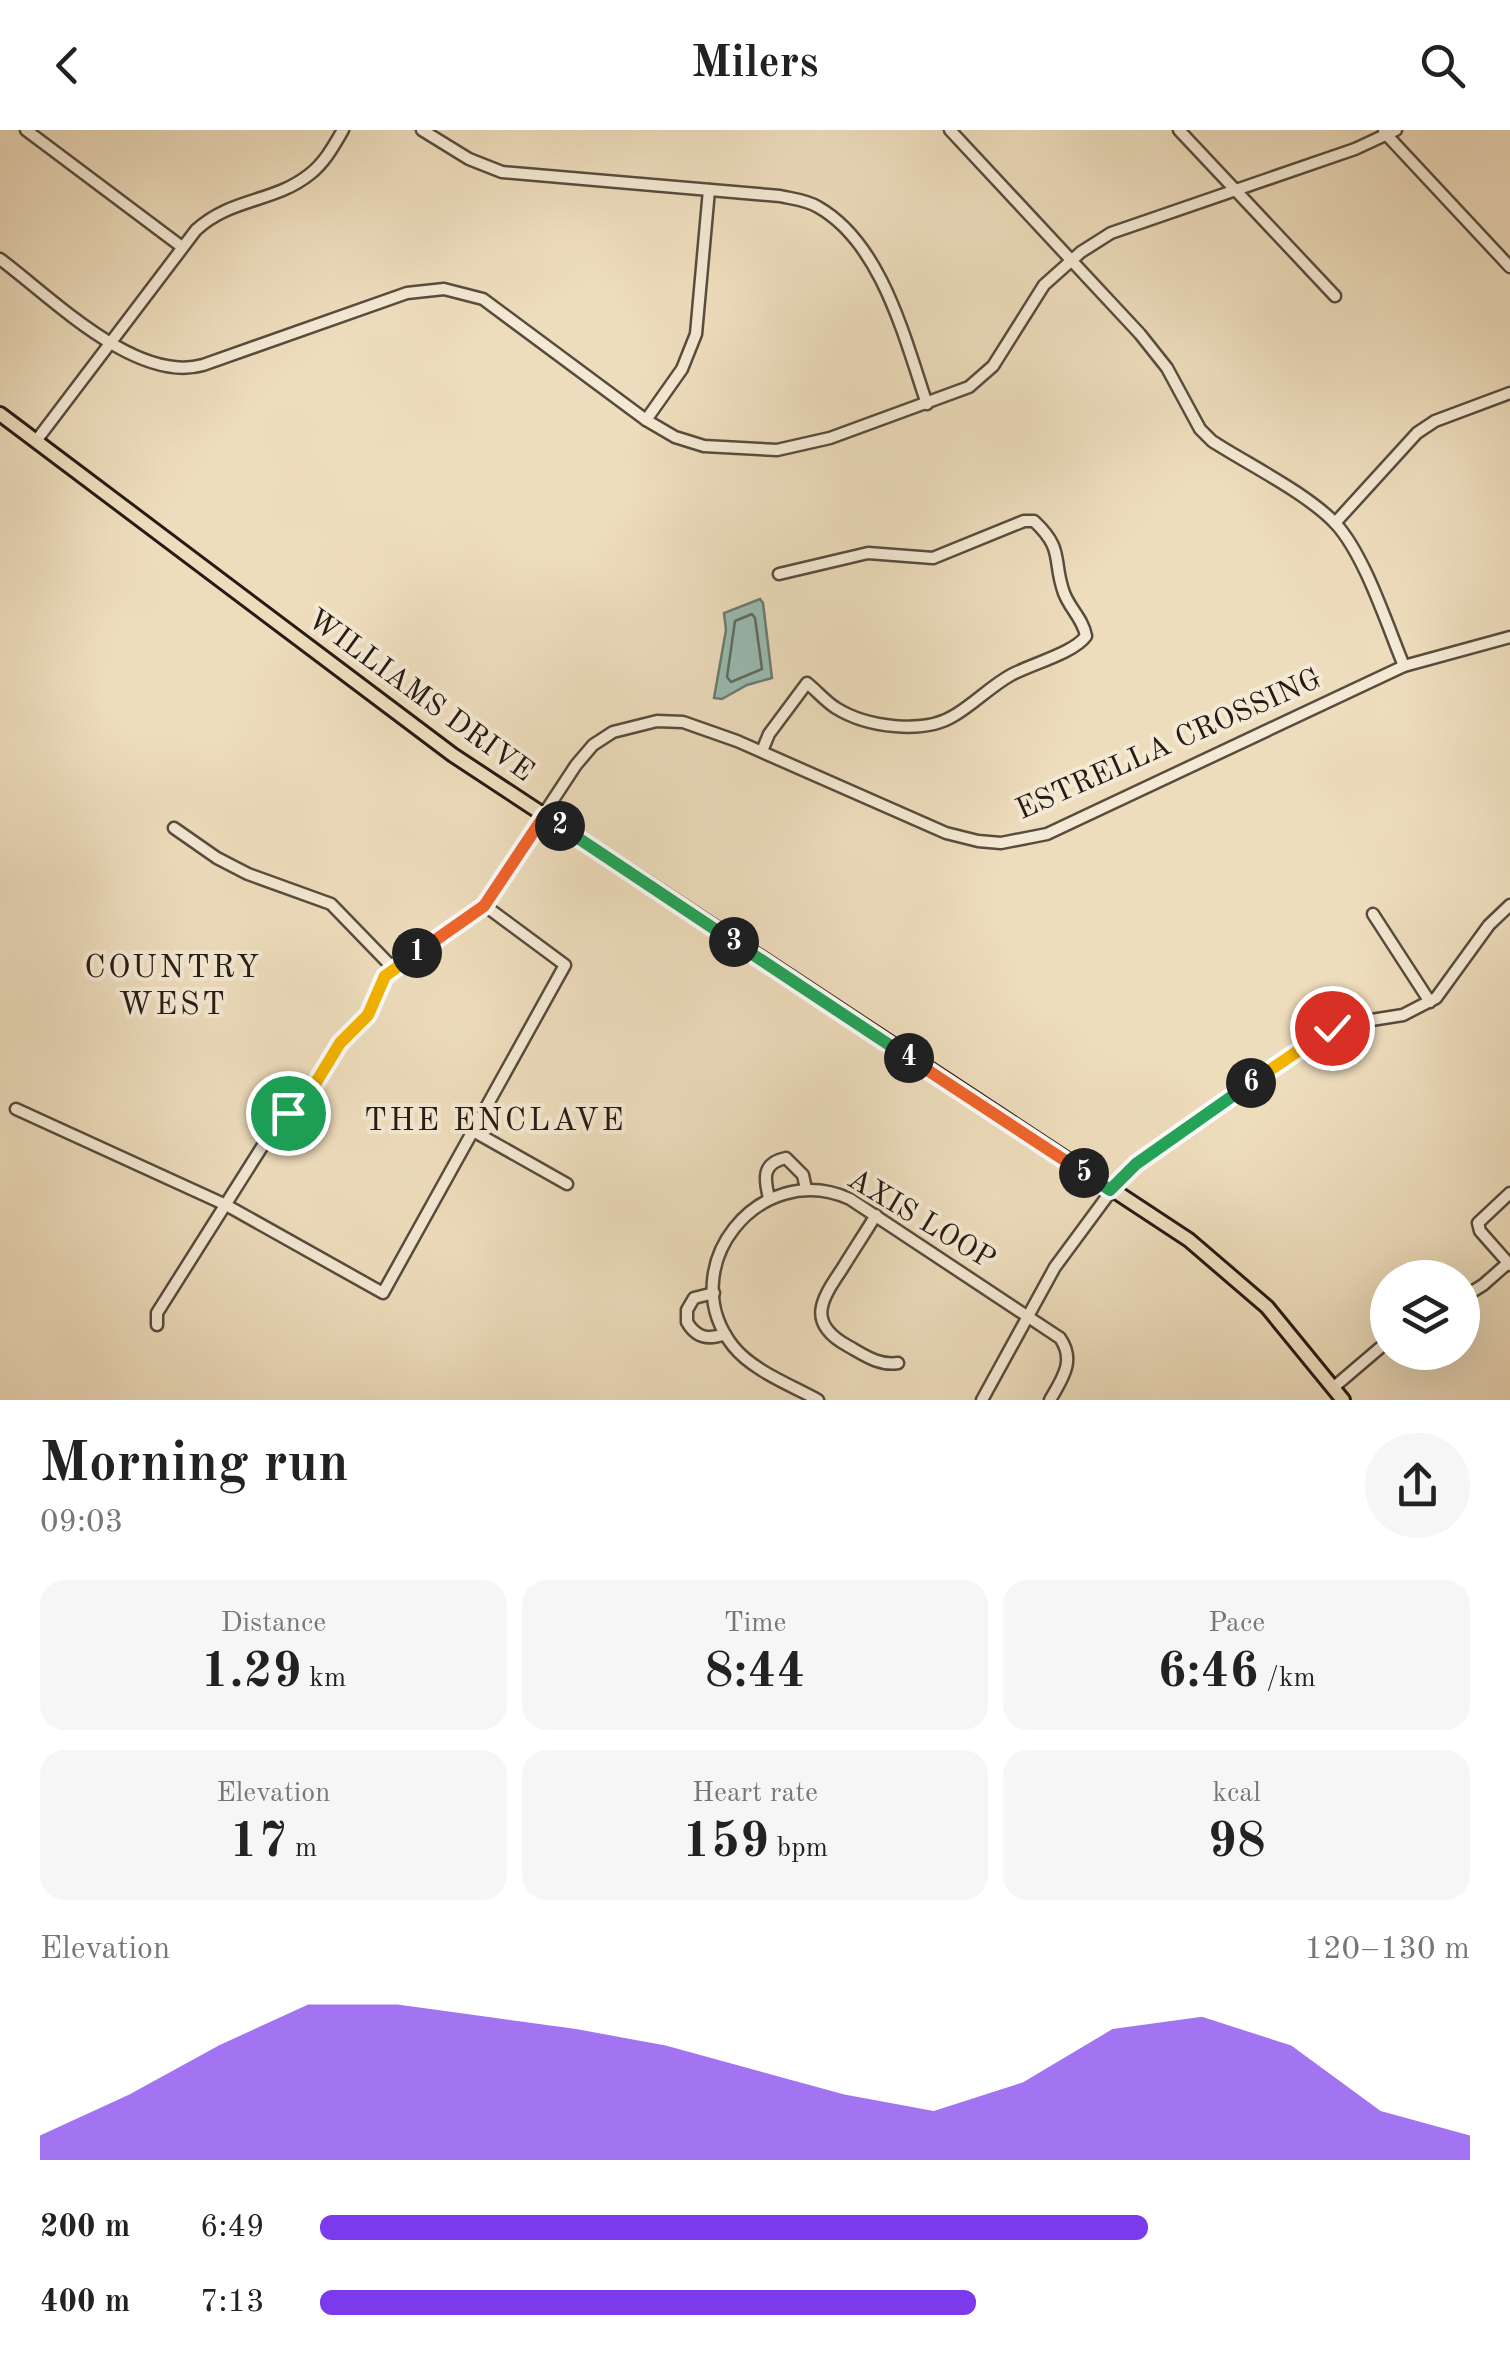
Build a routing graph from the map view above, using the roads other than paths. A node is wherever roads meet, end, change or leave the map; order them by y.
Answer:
1 (26, 130) edge
2 (343, 130) edge
3 (422, 130) edge
4 (950, 130) edge
5 (1180, 130) edge
6 (1388, 132) edge
7 (709, 190) junction
8 (1238, 190) junction
9 (182, 247) junction
10 (0, 258) edge
11 (1072, 260) junction
12 (1510, 267) edge
13 (1334, 296) dead end
14 (111, 343) junction
15 (1510, 393) edge
16 (927, 404) junction
17 (0, 414) edge
18 (646, 420) junction
19 (36, 442) junction
20 (1335, 523) junction
21 (780, 574) dead end
22 (1510, 637) edge
23 (1404, 666) junction
24 (762, 751) junction
25 (544, 816) junction
26 (174, 828) dead end
27 (1510, 905) edge
28 (484, 906) junction
29 (1373, 914) dead end
30 (393, 968) junction
31 (1430, 1002) junction
32 (16, 1109) dead end
33 (473, 1131) junction
34 (567, 1184) dead end
35 (806, 1190) junction
36 (1110, 1190) junction
37 (1510, 1193) edge
38 (769, 1198) junction
39 (226, 1205) junction
40 (876, 1216) junction
41 (1509, 1264) edge
42 (1480, 1288) edge
43 (714, 1293) junction
44 (1026, 1316) junction
45 (157, 1325) dead end
46 (725, 1334) junction
47 (1370, 1356) edge
48 (898, 1363) dead end
49 (1334, 1387) junction
50 (818, 1400) edge
51 (982, 1400) edge
52 (1050, 1400) edge
53 (1343, 1400) edge

1 - 9 street
2 - 9 street
3 - 7 street
4 - 11 street
5 - 8 street
6 - 8 street
6 - 12 street
7 - 16 street
7 - 18 street
8 - 11 street
8 - 13 street
9 - 14 street
10 - 14 street
11 - 16 street
11 - 20 street
14 - 18 street
14 - 19 street
15 - 20 street
16 - 18 street
17 - 19 main road, WILLIAMS DRIVE
19 - 25 main road, WILLIAMS DRIVE
20 - 23 street
21 - 24 street
22 - 23 street, ESTRELLA CROSSING
23 - 24 street, ESTRELLA CROSSING
24 - 25 street, ESTRELLA CROSSING
25 - 28 street, ESTRELLA CROSSING
25 - 36 main road, WILLIAMS DRIVE
26 - 30 street
27 - 31 street
28 - 30 street
28 - 33 street
29 - 31 street
30 - 39 street
31 - 36 street
32 - 39 street
33 - 34 street
33 - 39 street
35 - 38 street, AXIS LOOP
35 - 38 street
35 - 40 street, AXIS LOOP
36 - 44 street
36 - 49 main road, WILLIAMS DRIVE
37 - 41 street
38 - 43 street, AXIS LOOP
39 - 45 street
40 - 44 street, AXIS LOOP
40 - 48 street
41 - 42 street
43 - 46 street, AXIS LOOP
43 - 46 street
44 - 51 street
44 - 52 street, AXIS LOOP
46 - 50 street
47 - 49 street
49 - 53 main road, WILLIAMS DRIVE

